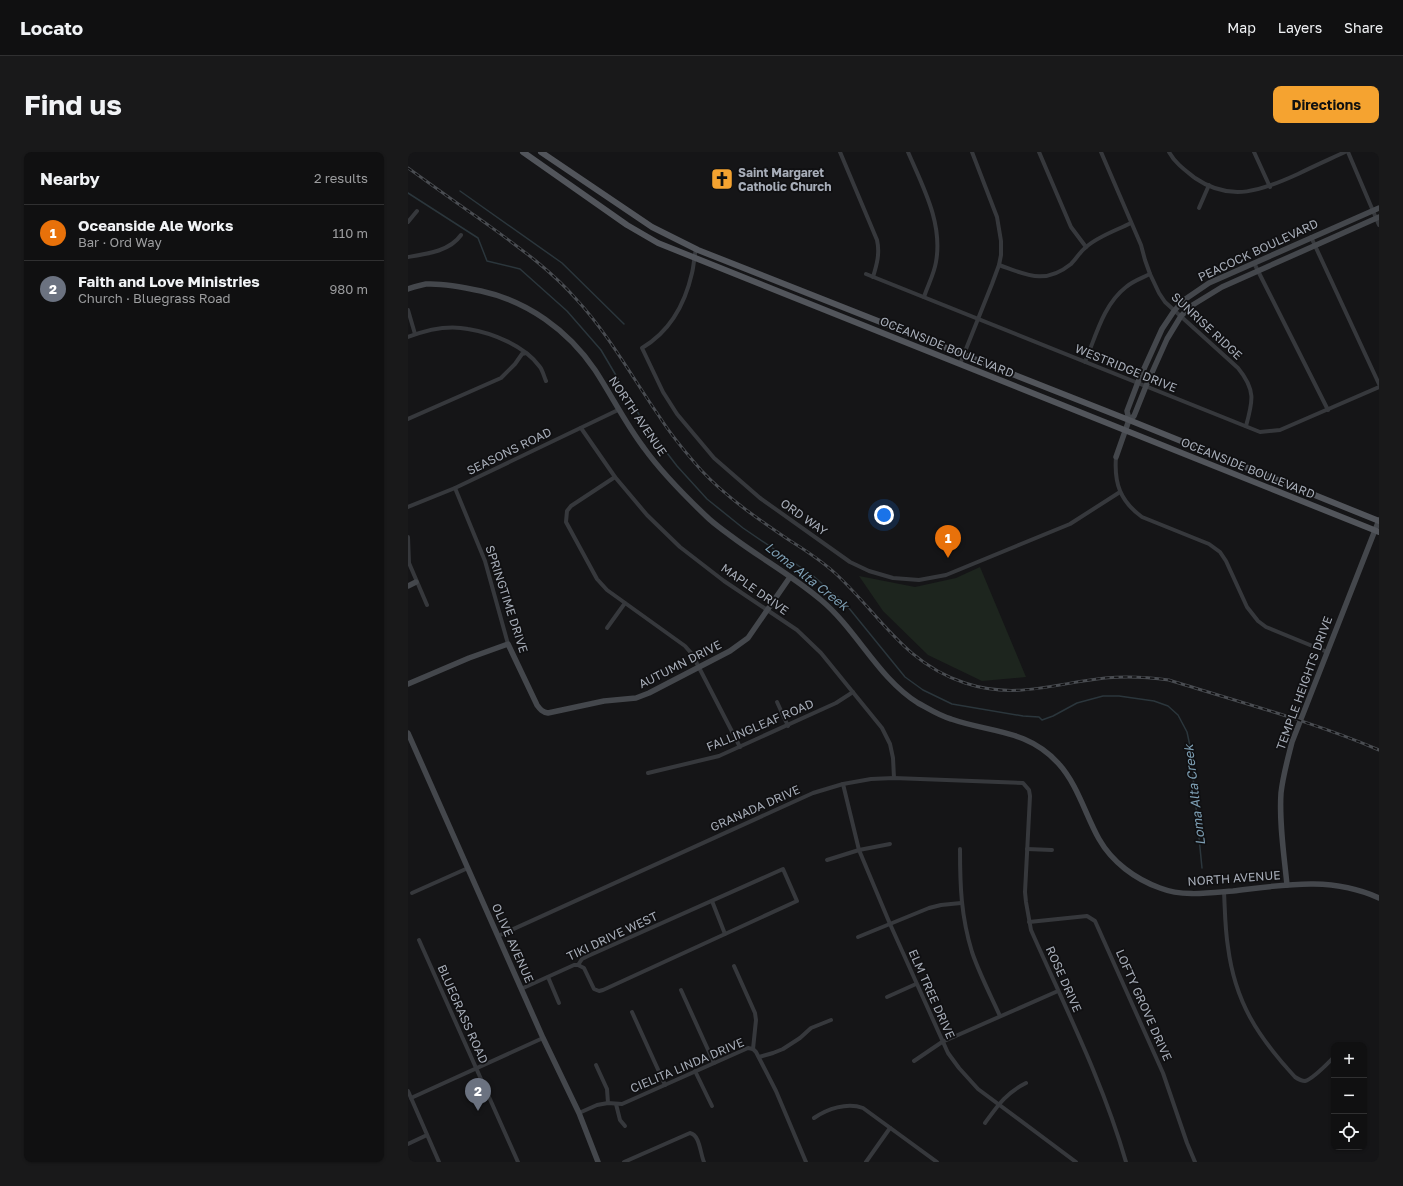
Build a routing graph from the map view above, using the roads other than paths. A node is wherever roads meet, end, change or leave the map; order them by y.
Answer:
1 (523, 152) edge
2 (541, 152) edge
3 (840, 152) edge
4 (908, 152) edge
5 (972, 152) edge
6 (1039, 152) edge
7 (1101, 152) edge
8 (1170, 152) edge
9 (1254, 152) edge
10 (1347, 152) edge
11 (1209, 185) junction
12 (1270, 187) junction
13 (1199, 208) dead end
14 (1379, 208) edge
15 (1373, 210) junction
16 (417, 211) dead end
17 (1378, 218) edge
18 (408, 222) edge
19 (1131, 223) junction
20 (1379, 225) edge
21 (461, 235) dead end
22 (1311, 238) junction
23 (1315, 246) junction
24 (1086, 247) junction
25 (696, 249) junction
26 (408, 257) edge
27 (693, 258) junction
28 (1254, 263) junction
29 (999, 265) junction
30 (1258, 271) junction
31 (866, 274) dead end
32 (1150, 274) junction
33 (873, 277) junction
34 (408, 289) edge
35 (924, 297) junction
36 (408, 310) edge
37 (1174, 311) junction
38 (1181, 316) junction
39 (978, 318) junction
40 (415, 334) junction
41 (408, 337) edge
42 (526, 353) junction
43 (964, 354) junction
44 (1085, 362) junction
45 (960, 364) junction
46 (546, 381) dead end
47 (1138, 382) junction
48 (1379, 384) edge
49 (1146, 386) junction
50 (1379, 387) edge
51 (618, 410) junction
52 (1328, 410) junction
53 (408, 419) edge
54 (1129, 420) junction
55 (1246, 426) junction
56 (581, 428) junction
57 (1124, 431) junction
58 (1116, 457) joint
59 (615, 477) junction
60 (455, 488) junction
61 (1120, 492) junction
62 (408, 507) edge
63 (1379, 521) edge
64 (1377, 532) edge
65 (408, 537) edge
66 (790, 577) junction
67 (416, 582) junction
68 (408, 586) edge
69 (625, 603) junction
70 (427, 606) dead end
71 (767, 610) junction
72 (607, 628) dead end
73 (508, 644) junction
74 (1327, 652) junction
75 (699, 667) junction
76 (408, 684) edge
77 (852, 692) junction
78 (777, 702) dead end
79 (544, 712) joint
80 (788, 726) junction
81 (408, 733) edge
82 (740, 747) junction
83 (648, 773) dead end
84 (894, 778) junction
85 (843, 784) junction
86 (1030, 796) joint
87 (890, 844) dead end
88 (960, 849) dead end
89 (1027, 849) junction
90 (859, 850) junction
91 (1052, 850) dead end
92 (827, 860) dead end
93 (468, 868) junction
94 (1287, 885) junction
95 (1224, 892) junction
96 (412, 893) dead end
97 (1379, 898) edge
98 (712, 901) junction
99 (962, 904) junction
100 (1029, 922) junction
101 (890, 924) junction
102 (725, 934) junction
103 (498, 936) junction
104 (858, 938) dead end
105 (419, 940) dead end
106 (578, 965) junction
107 (734, 966) dead end
108 (548, 977) junction
109 (916, 984) junction
110 (521, 989) junction
111 (681, 990) dead end
112 (1058, 991) junction
113 (887, 997) dead end
114 (559, 1003) dead end
115 (632, 1012) dead end
116 (1000, 1016) junction
117 (831, 1020) dead end
118 (543, 1038) junction
119 (942, 1042) junction
120 (753, 1049) junction
121 (758, 1056) junction
122 (1331, 1060) edge
123 (914, 1061) dead end
124 (714, 1063) junction
125 (596, 1065) dead end
126 (476, 1068) junction
127 (695, 1071) junction
128 (1026, 1083) dead end
129 (665, 1085) junction
130 (408, 1091) edge
131 (411, 1098) junction
132 (608, 1103) junction
133 (616, 1104) junction
134 (999, 1104) junction
135 (712, 1106) dead end
136 (578, 1113) junction
137 (814, 1118) dead end
138 (986, 1123) dead end
139 (625, 1126) dead end
140 (890, 1128) junction
141 (428, 1135) junction
142 (408, 1144) edge
143 (439, 1162) edge
144 (518, 1162) edge
145 (598, 1162) edge
146 (624, 1162) edge
147 (704, 1162) edge
148 (806, 1162) edge
149 (866, 1162) edge
150 (937, 1162) edge
151 (1076, 1162) edge
152 (1126, 1162) edge
153 (1195, 1162) edge

1 - 27 main road, OCEANSIDE BOULEVARD
2 - 25 main road, OCEANSIDE BOULEVARD
3 - 33 street
4 - 35 street
5 - 29 street
6 - 24 street
7 - 19 street, SUNRISE RIDGE
8 - 11 street
9 - 12 street
10 - 12 street
10 - 15 street
11 - 12 street
11 - 13 street
14 - 15 main road, PEACOCK BOULEVARD
15 - 17 street
15 - 22 main road, PEACOCK BOULEVARD
16 - 18 street
17 - 20 street
17 - 23 main road, PEACOCK BOULEVARD
19 - 24 street
19 - 32 street, SUNRISE RIDGE
21 - 26 street
22 - 23 street
22 - 28 main road, PEACOCK BOULEVARD
23 - 30 main road, PEACOCK BOULEVARD
23 - 48 street
24 - 29 street
25 - 27 street, ORD WAY
25 - 43 main road, OCEANSIDE BOULEVARD
27 - 45 main road, OCEANSIDE BOULEVARD
27 - 61 street, ORD WAY
28 - 30 street
28 - 37 main road, PEACOCK BOULEVARD
29 - 39 street
30 - 38 main road, PEACOCK BOULEVARD
30 - 52 street
31 - 33 street, WESTRIDGE DRIVE
32 - 37 street, SUNRISE RIDGE
32 - 44 street
33 - 35 street, WESTRIDGE DRIVE
34 - 51 main road, NORTH AVENUE
35 - 39 street, WESTRIDGE DRIVE
36 - 40 street
37 - 38 street, SUNRISE RIDGE
37 - 47 main road, PEACOCK BOULEVARD
38 - 49 main road, PEACOCK BOULEVARD
38 - 55 street, SUNRISE RIDGE
39 - 43 street
39 - 44 street, WESTRIDGE DRIVE
40 - 41 street
40 - 42 street
42 - 46 street
42 - 53 street
43 - 45 street
43 - 54 main road, OCEANSIDE BOULEVARD
44 - 47 street, WESTRIDGE DRIVE
45 - 57 main road, OCEANSIDE BOULEVARD
47 - 49 street, WESTRIDGE DRIVE
47 - 54 main road, PEACOCK BOULEVARD
49 - 54 main road, PEACOCK BOULEVARD
49 - 55 street, WESTRIDGE DRIVE
50 - 52 street, WESTRIDGE DRIVE
51 - 56 street, SEASONS ROAD
51 - 66 main road, NORTH AVENUE
52 - 55 street, WESTRIDGE DRIVE
54 - 57 main road, PEACOCK BOULEVARD
54 - 63 main road, OCEANSIDE BOULEVARD
56 - 59 street, MAPLE DRIVE
56 - 60 street, SEASONS ROAD
57 - 58 main road, PEACOCK BOULEVARD
57 - 64 main road, OCEANSIDE BOULEVARD
58 - 61 street, PEACOCK BOULEVARD
59 - 69 street
59 - 71 street, MAPLE DRIVE
60 - 62 street, SEASONS ROAD
60 - 73 street, SPRINGTIME DRIVE
61 - 74 street, PEACOCK BOULEVARD
63 - 64 main road, TEMPLE HEIGHTS DRIVE
64 - 74 main road, TEMPLE HEIGHTS DRIVE
65 - 67 street
66 - 71 main road, AUTUMN DRIVE
66 - 95 main road, NORTH AVENUE
67 - 68 main road
67 - 70 street
69 - 72 street
69 - 75 street
71 - 75 main road, AUTUMN DRIVE
71 - 77 street, MAPLE DRIVE
73 - 76 main road
73 - 79 main road, SPRINGTIME DRIVE
74 - 94 main road, TEMPLE HEIGHTS DRIVE
75 - 79 main road, AUTUMN DRIVE
75 - 82 street
77 - 80 street, FALLINGLEAF ROAD
77 - 84 street, MAPLE DRIVE
78 - 80 street
80 - 82 street, FALLINGLEAF ROAD
81 - 93 main road, OLIVE AVENUE
82 - 83 street, FALLINGLEAF ROAD
84 - 85 street, GRANADA DRIVE
84 - 86 street, GRANADA DRIVE
85 - 90 street, ELM TREE DRIVE
85 - 103 street, GRANADA DRIVE
86 - 89 street, ROSE DRIVE
87 - 90 street
88 - 99 street
89 - 91 street
89 - 100 street, ROSE DRIVE
90 - 92 street
90 - 101 street, ELM TREE DRIVE
93 - 96 street
93 - 103 main road, OLIVE AVENUE
94 - 95 main road, NORTH AVENUE
94 - 97 main road, NORTH AVENUE
95 - 122 street
98 - 102 street
98 - 102 street, TIKI DRIVE WEST
98 - 106 street, TIKI DRIVE WEST
99 - 101 street
99 - 116 street
100 - 112 street, ROSE DRIVE
100 - 153 street, LOFTY GROVE DRIVE
101 - 104 street
101 - 109 street, ELM TREE DRIVE
102 - 106 street
103 - 110 main road, OLIVE AVENUE
105 - 126 street, BLUEGRASS ROAD
106 - 108 street, TIKI DRIVE WEST
107 - 120 street
108 - 110 street, TIKI DRIVE WEST
108 - 114 street
109 - 113 street
109 - 119 street, ELM TREE DRIVE
110 - 118 main road, OLIVE AVENUE
111 - 124 street
112 - 116 street
112 - 152 street, ROSE DRIVE
115 - 129 street
116 - 119 street
117 - 121 street
118 - 126 street
118 - 136 main road, OLIVE AVENUE
119 - 123 street
119 - 134 street, ELM TREE DRIVE
120 - 121 street, CIELITA LINDA DRIVE
120 - 124 street, CIELITA LINDA DRIVE
121 - 148 street, CIELITA LINDA DRIVE
124 - 127 street, CIELITA LINDA DRIVE
125 - 132 street
126 - 131 street
126 - 144 street, BLUEGRASS ROAD
127 - 129 street, CIELITA LINDA DRIVE
127 - 135 street
128 - 134 street
129 - 133 street, CIELITA LINDA DRIVE
130 - 131 street
131 - 141 street
132 - 133 street, CIELITA LINDA DRIVE
132 - 136 street, CIELITA LINDA DRIVE
133 - 139 street
134 - 138 street
134 - 151 street, ELM TREE DRIVE
136 - 145 main road, OLIVE AVENUE
137 - 140 street
140 - 149 street
140 - 150 street
141 - 142 street
141 - 143 street
146 - 147 street

